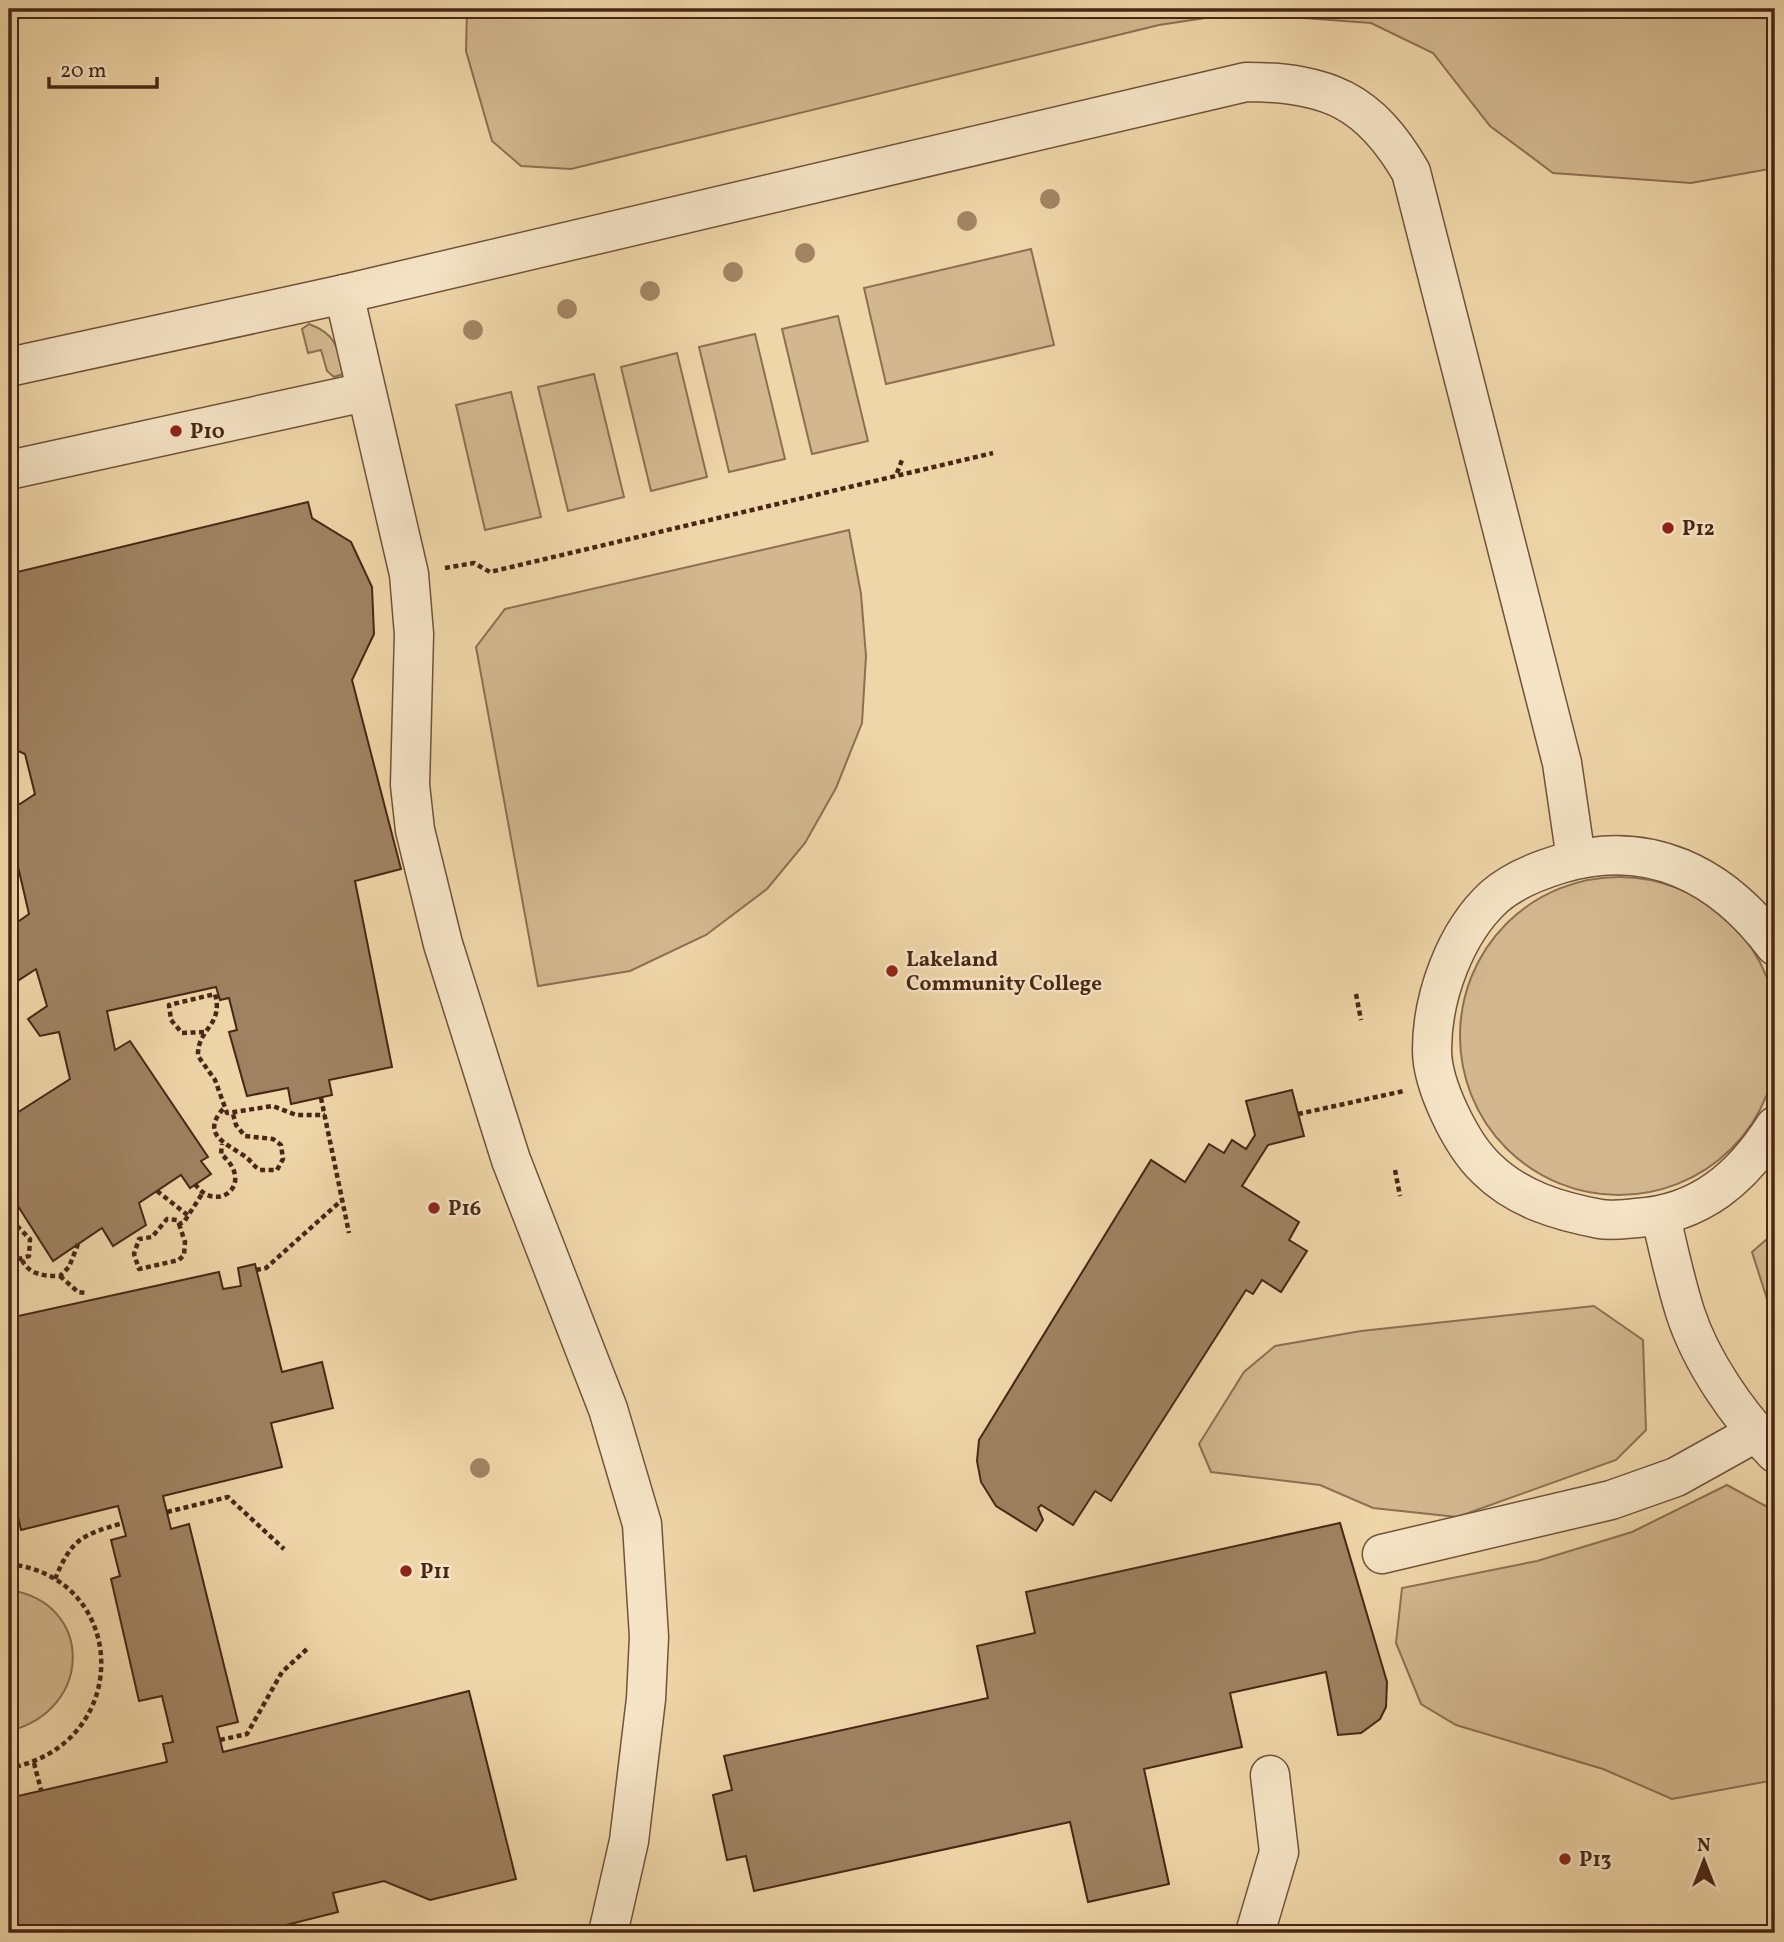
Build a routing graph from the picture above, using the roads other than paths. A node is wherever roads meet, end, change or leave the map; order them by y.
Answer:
1 (344, 294) junction
2 (9, 367) edge
3 (352, 395) junction
4 (9, 470) edge
5 (1576, 859) junction
6 (1775, 946) edge
7 (1775, 1126) edge
8 (1661, 1216) junction
9 (1765, 1443) edge
10 (1382, 1554) dead end
11 (1270, 1775) dead end
12 (608, 1933) edge
13 (1255, 1933) edge

1 - 2 lane
1 - 3 lane
1 - 5 lane
3 - 4 lane
3 - 12 lane
5 - 6 lane
5 - 8 lane
7 - 8 lane
8 - 9 lane
9 - 10 lane
11 - 13 lane

